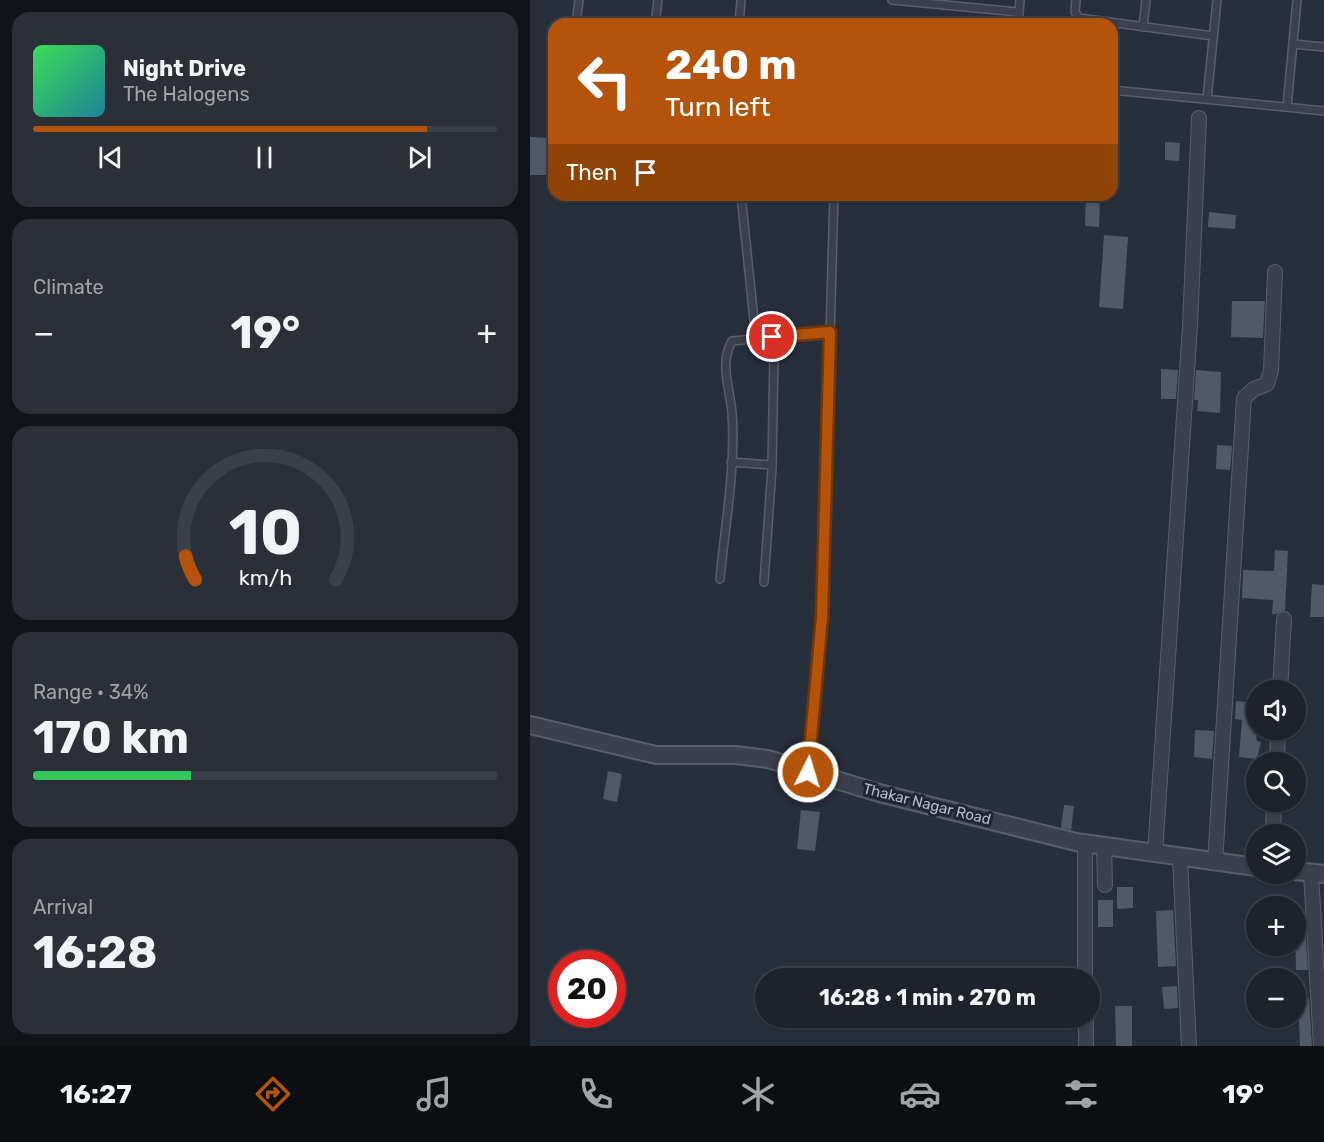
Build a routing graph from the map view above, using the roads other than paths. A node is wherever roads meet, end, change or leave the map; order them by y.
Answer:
1 (580, 0) edge
2 (658, 0) edge
3 (741, 0) edge
4 (892, 0) edge
5 (1020, 0) edge
6 (1076, 0) edge
7 (1146, 0) edge
8 (1217, 0) edge
9 (1297, 0) edge
10 (958, 3) edge
11 (1019, 12) junction
12 (577, 18) edge
13 (656, 18) edge
14 (740, 18) edge
15 (1018, 18) edge
16 (1079, 18) edge
17 (1118, 23) edge
18 (1143, 27) junction
19 (1213, 36) junction
20 (1293, 44) junction
21 (1325, 47) edge
22 (1118, 91) edge
23 (1207, 99) junction
24 (1287, 107) junction
25 (1325, 111) edge
26 (1199, 118) dead end
27 (742, 201) edge
28 (834, 201) edge
29 (1275, 272) dead end
30 (830, 332) junction
31 (772, 337) junction
32 (756, 339) junction
33 (731, 462) junction
34 (772, 465) junction
35 (720, 579) dead end
36 (764, 582) dead end
37 (1284, 619) dead end
38 (1281, 680) edge
39 (530, 725) edge
40 (808, 772) junction
41 (1085, 843) junction
42 (1104, 846) junction
43 (1155, 854) junction
44 (1180, 858) junction
45 (1215, 863) junction
46 (1246, 866) edge
47 (1310, 873) edge
48 (1105, 885) dead end
49 (1085, 968) edge
50 (1085, 1028) edge
51 (1086, 1046) edge
52 (1189, 1046) edge
53 (1321, 1046) edge

1 - 12 lane
2 - 13 lane
3 - 14 lane
4 - 10 lane
5 - 11 lane
6 - 16 lane
7 - 18 lane
8 - 19 lane
9 - 20 lane
10 - 11 lane
11 - 15 lane
17 - 18 lane
18 - 19 lane
19 - 23 lane
20 - 21 lane
20 - 24 lane
22 - 23 lane
23 - 24 lane
24 - 25 lane
26 - 43 street
27 - 32 lane
28 - 30 lane
29 - 45 street
30 - 31 lane
30 - 40 lane
31 - 32 lane
31 - 34 lane
32 - 33 lane
33 - 34 lane
33 - 35 lane
34 - 36 lane
37 - 38 street
39 - 40 street, Thakar Nagar Road
40 - 41 street, Thakar Nagar Road
41 - 42 street, Thakar Nagar Road
41 - 49 street
42 - 43 street, Thakar Nagar Road
42 - 48 street
43 - 44 street, Thakar Nagar Road
44 - 45 street, Thakar Nagar Road
44 - 52 street
45 - 46 street, Thakar Nagar Road
47 - 53 street
50 - 51 street

